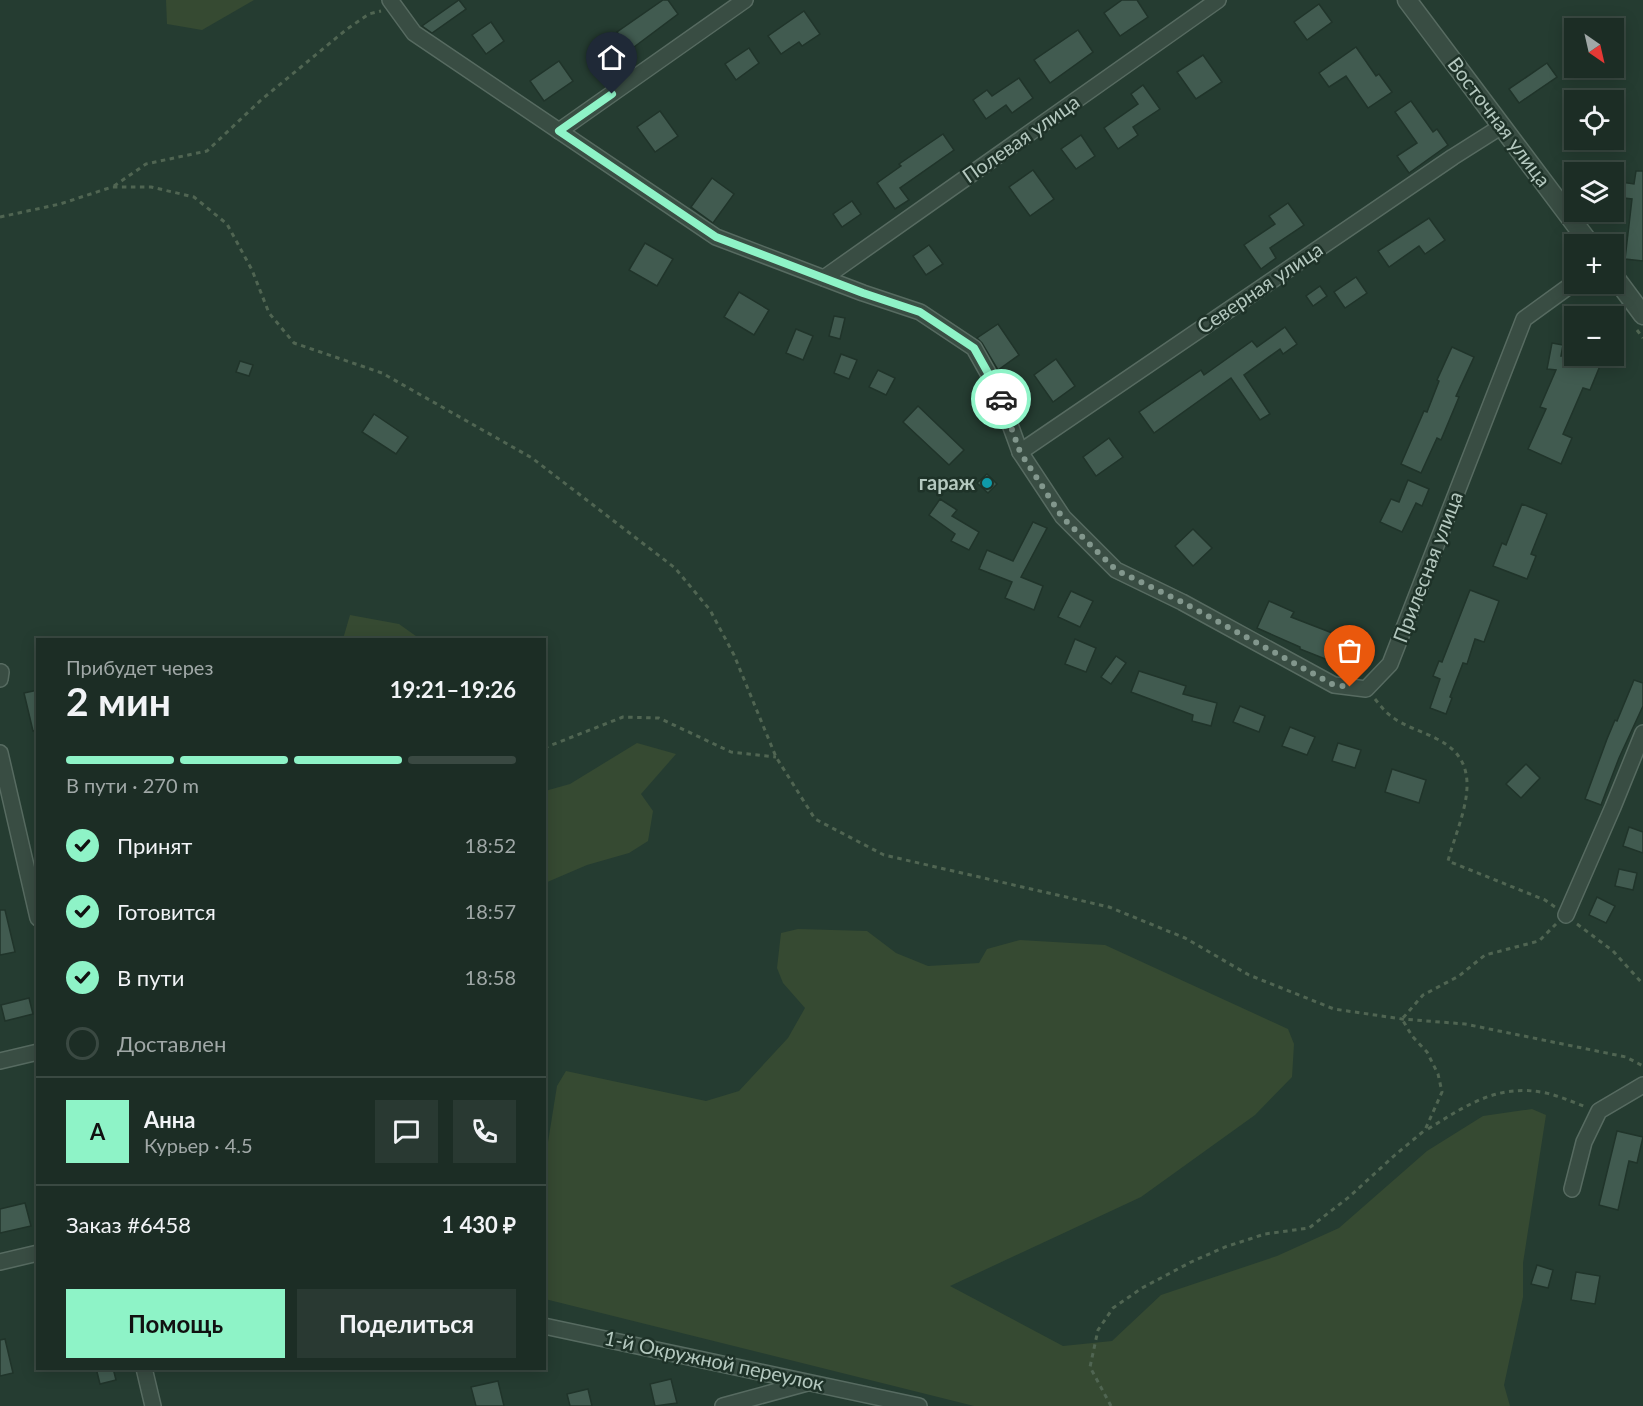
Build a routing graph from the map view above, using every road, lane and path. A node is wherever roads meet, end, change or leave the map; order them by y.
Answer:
1 (745, 0) edge
2 (1218, 0) edge
3 (1407, 0) edge
4 (393, 4) edge
5 (1502, 126) junction
6 (559, 131) junction
7 (112, 187) junction
8 (0, 217) edge
9 (1583, 234) edge
10 (824, 278) junction
11 (1624, 289) edge
12 (1564, 290) edge
13 (1643, 315) edge
14 (1020, 452) junction
15 (1366, 689) junction
16 (1643, 733) edge
17 (546, 747) edge
18 (0, 753) edge
19 (776, 758) junction
20 (36, 909) edge
21 (1566, 915) junction
22 (1643, 984) edge
23 (1402, 1019) junction
24 (36, 1052) edge
25 (0, 1061) edge
26 (1643, 1066) edge
27 (1643, 1085) edge
28 (1599, 1111) junction
29 (1425, 1130) junction
30 (1572, 1189) dead end
31 (36, 1253) edge
32 (0, 1262) edge
33 (546, 1326) edge
34 (144, 1370) edge
35 (811, 1382) junction
36 (153, 1406) edge
37 (723, 1406) edge
38 (919, 1406) edge
39 (1111, 1406) edge

1 - 6 street
2 - 10 street, Полевая улица
3 - 5 street, Восточная улица
4 - 6 street
4 - 7 path
5 - 9 street, Восточная улица
5 - 14 street, Северная улица
6 - 10 street
7 - 8 path
7 - 19 path
10 - 14 street
11 - 13 street
12 - 15 street, Прилесная улица
14 - 15 street
15 - 21 path
16 - 21 street
17 - 19 path
18 - 20 street
19 - 23 path
21 - 22 path
21 - 23 path
23 - 26 path
23 - 29 path
24 - 25 street
27 - 28 street
28 - 29 path
28 - 30 street
29 - 39 path
31 - 32 street
33 - 35 street, 1-й Окружной переулок
34 - 36 street
35 - 37 street
35 - 38 street, 1-й Окружной переулок

